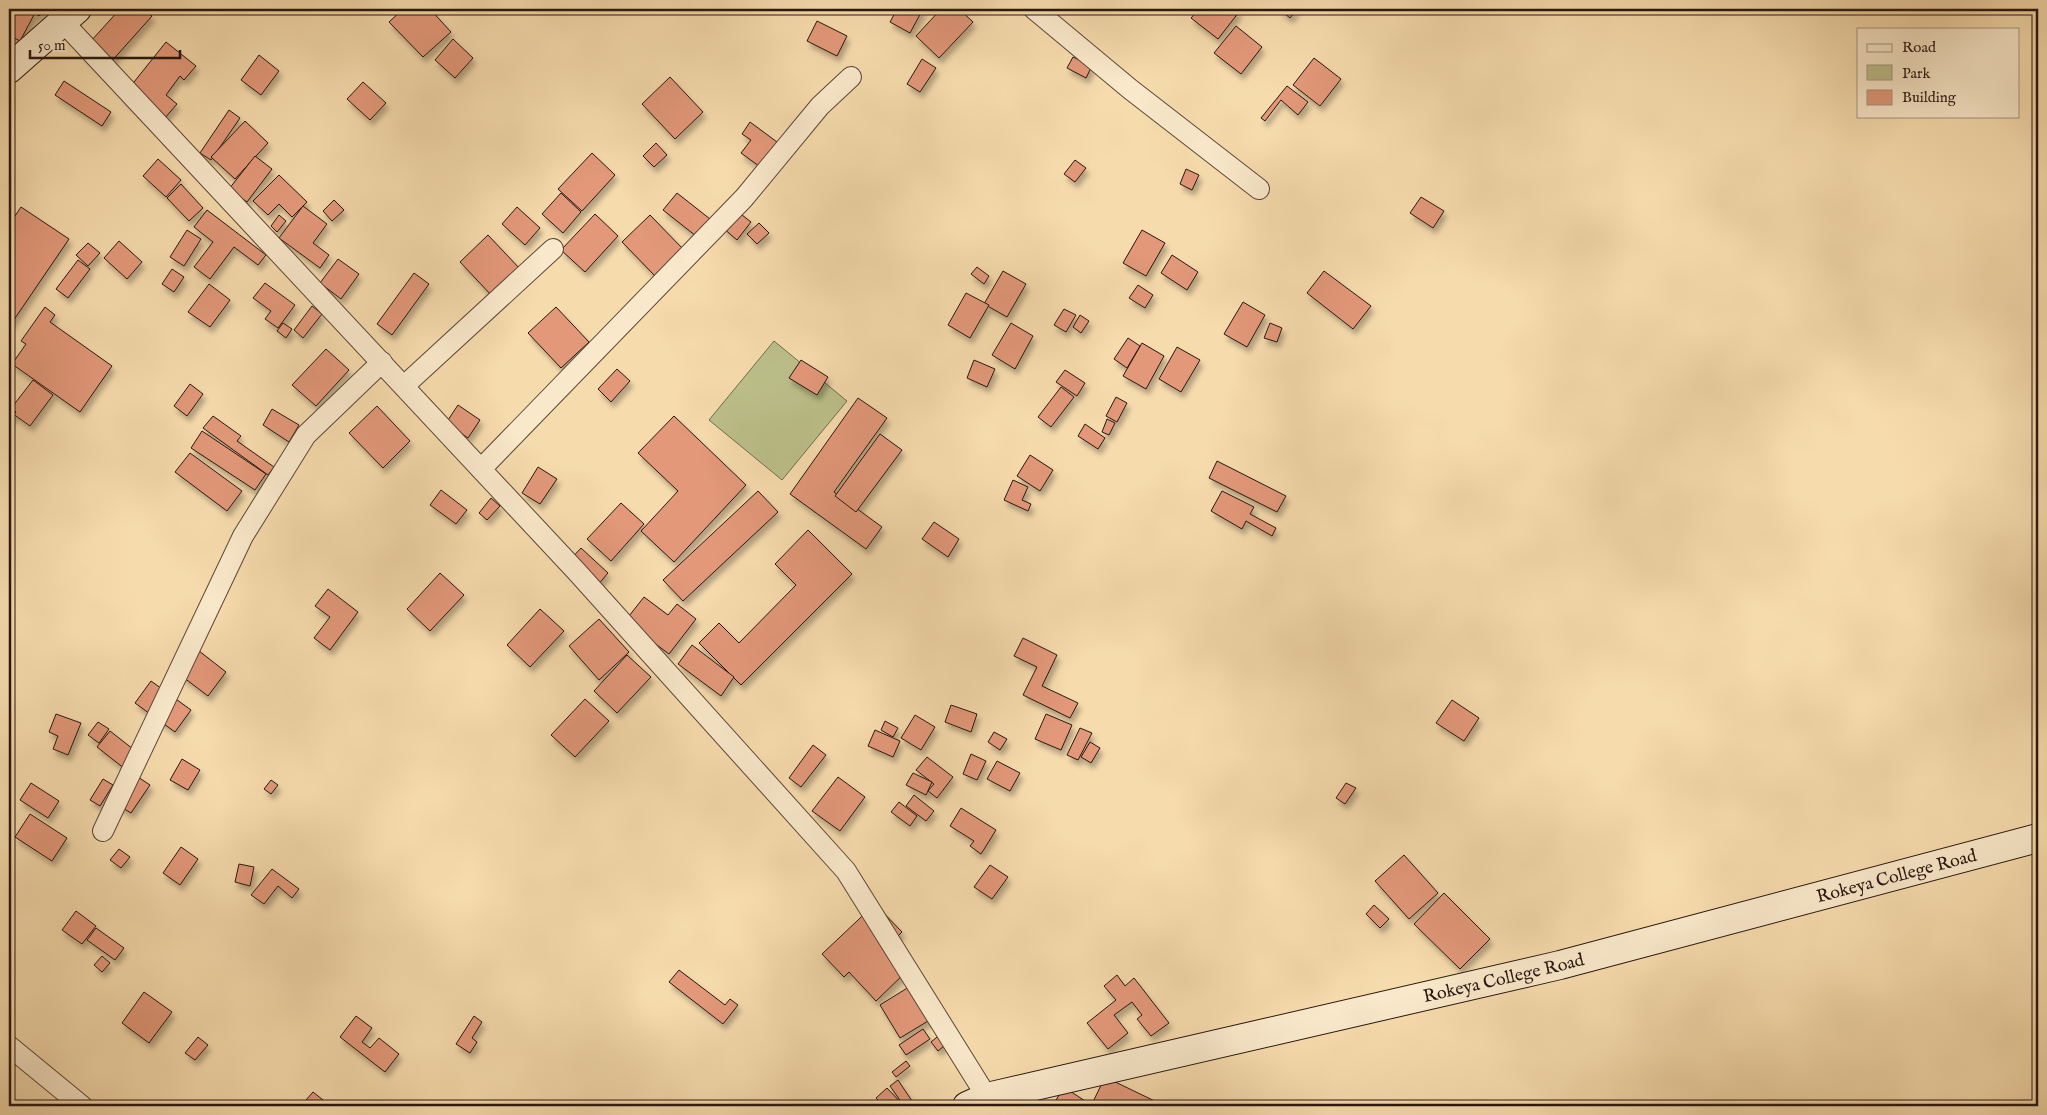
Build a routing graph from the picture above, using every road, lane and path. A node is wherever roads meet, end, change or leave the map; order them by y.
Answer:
1 (1034, 9) edge
2 (70, 16) edge
3 (9, 69) edge
4 (851, 76) dead end
5 (1259, 189) dead end
6 (553, 249) dead end
7 (382, 362) junction
8 (404, 386) junction
9 (481, 468) junction
10 (103, 831) dead end
11 (2038, 838) edge
12 (9, 1046) edge
13 (986, 1103) edge
14 (82, 1106) edge

1 - 5 street
2 - 3 street
2 - 7 street
4 - 9 street
6 - 8 street
7 - 8 street
7 - 10 street
8 - 9 street
9 - 13 street
11 - 13 street, Rokeya College Road
12 - 14 street

